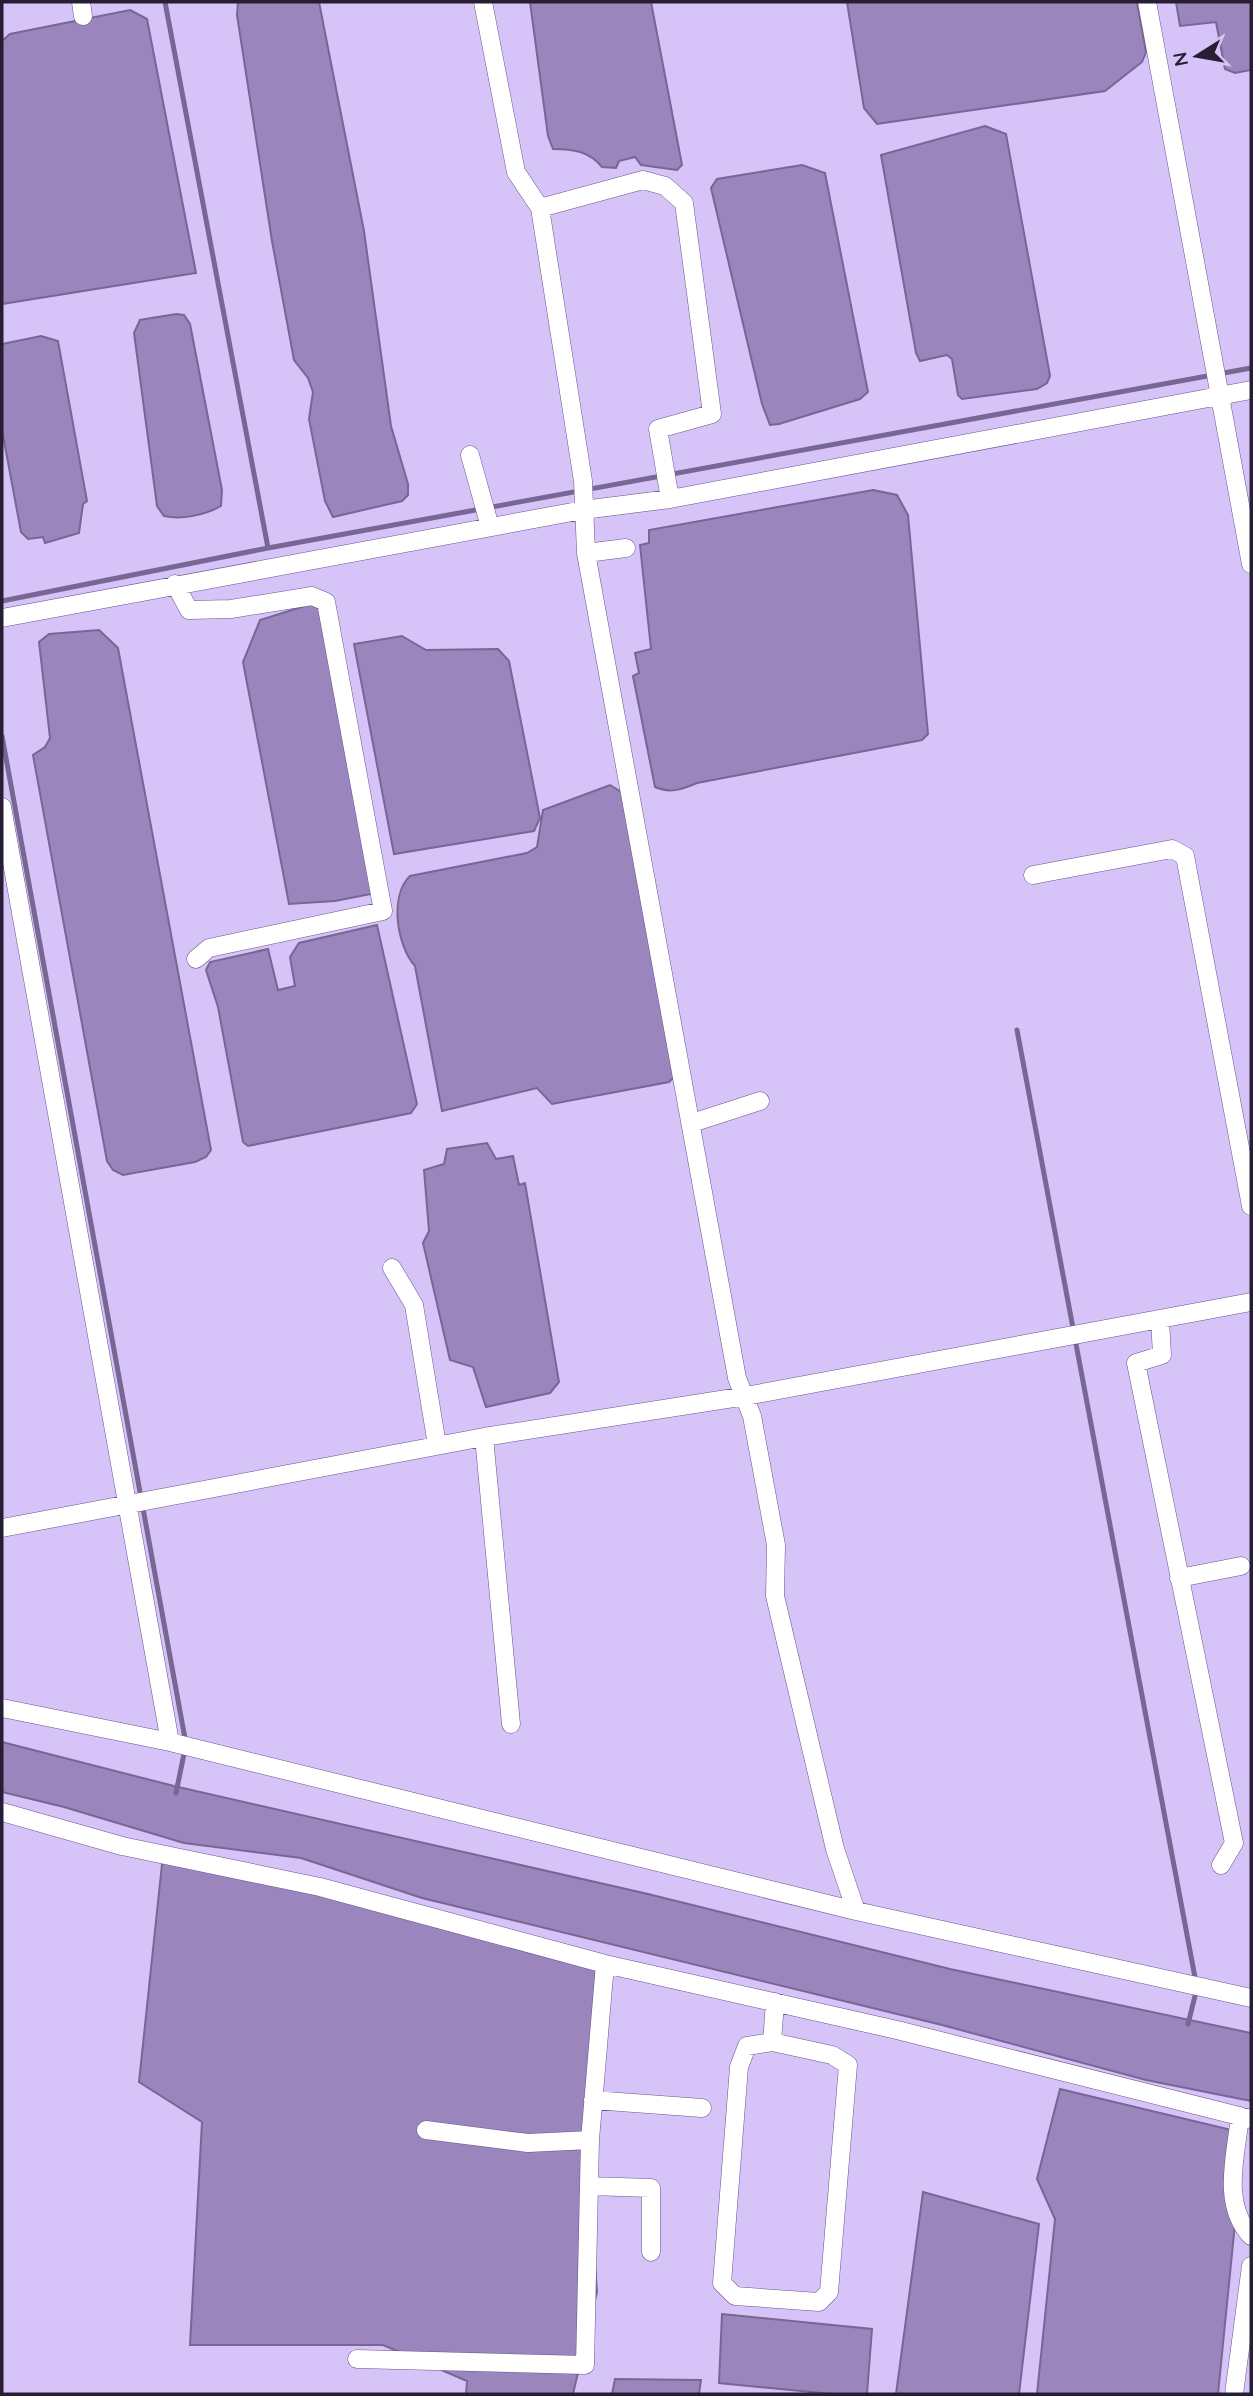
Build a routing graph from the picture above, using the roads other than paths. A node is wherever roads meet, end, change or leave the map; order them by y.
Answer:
1 (483, 2) edge
2 (1147, 2) edge
3 (540, 208) junction
4 (1251, 390) edge
5 (1221, 396) junction
6 (470, 455) dead end
7 (670, 499) junction
8 (583, 510) junction
9 (490, 527) junction
10 (626, 548) dead end
11 (586, 553) junction
12 (1251, 565) edge
13 (176, 584) junction
14 (2, 618) edge
15 (2, 807) edge
16 (1033, 875) dead end
17 (196, 959) dead end
18 (760, 1101) dead end
19 (692, 1123) junction
20 (1251, 1206) edge
21 (392, 1268) dead end
22 (1251, 1302) edge
23 (1160, 1319) junction
24 (746, 1396) junction
25 (484, 1437) junction
26 (437, 1446) junction
27 (128, 1504) junction
28 (2, 1528) edge
29 (1241, 1566) dead end
30 (1180, 1578) junction
31 (2, 1708) edge
32 (511, 1724) dead end
33 (170, 1742) junction
34 (2, 1812) edge
35 (1221, 1865) dead end
36 (856, 1911) junction
37 (605, 1964) junction
38 (1251, 1998) edge
39 (775, 2002) junction
40 (772, 2042) junction
41 (593, 2100) junction
42 (702, 2108) dead end
43 (1246, 2118) edge
44 (426, 2130) dead end
45 (590, 2140) junction
46 (589, 2186) junction
47 (1251, 2236) edge
48 (651, 2252) dead end
49 (1251, 2266) edge
50 (357, 2359) dead end
51 (1251, 2371) edge
52 (1234, 2389) edge

1 - 3 street
2 - 5 street
3 - 7 street
3 - 8 street
4 - 5 street
5 - 7 street
5 - 12 street
6 - 9 street
7 - 8 street
8 - 9 street
8 - 11 street
9 - 13 street
10 - 11 street
11 - 19 street
13 - 14 street
13 - 17 street
15 - 27 street
16 - 20 street
18 - 19 street
19 - 24 street
21 - 26 street
22 - 23 street
23 - 24 street
23 - 30 street
24 - 25 street
24 - 36 street
25 - 26 street
25 - 32 street
26 - 27 street
27 - 28 street
27 - 33 street
29 - 30 street
30 - 35 street
31 - 33 street
33 - 36 street
34 - 37 street
36 - 38 street
37 - 39 street
37 - 41 street
39 - 40 street
39 - 43 street
40 - 40 street
41 - 42 street
41 - 45 street
43 - 47 street
44 - 45 street
45 - 46 street
46 - 48 street
46 - 50 street
49 - 52 street
51 - 52 street

